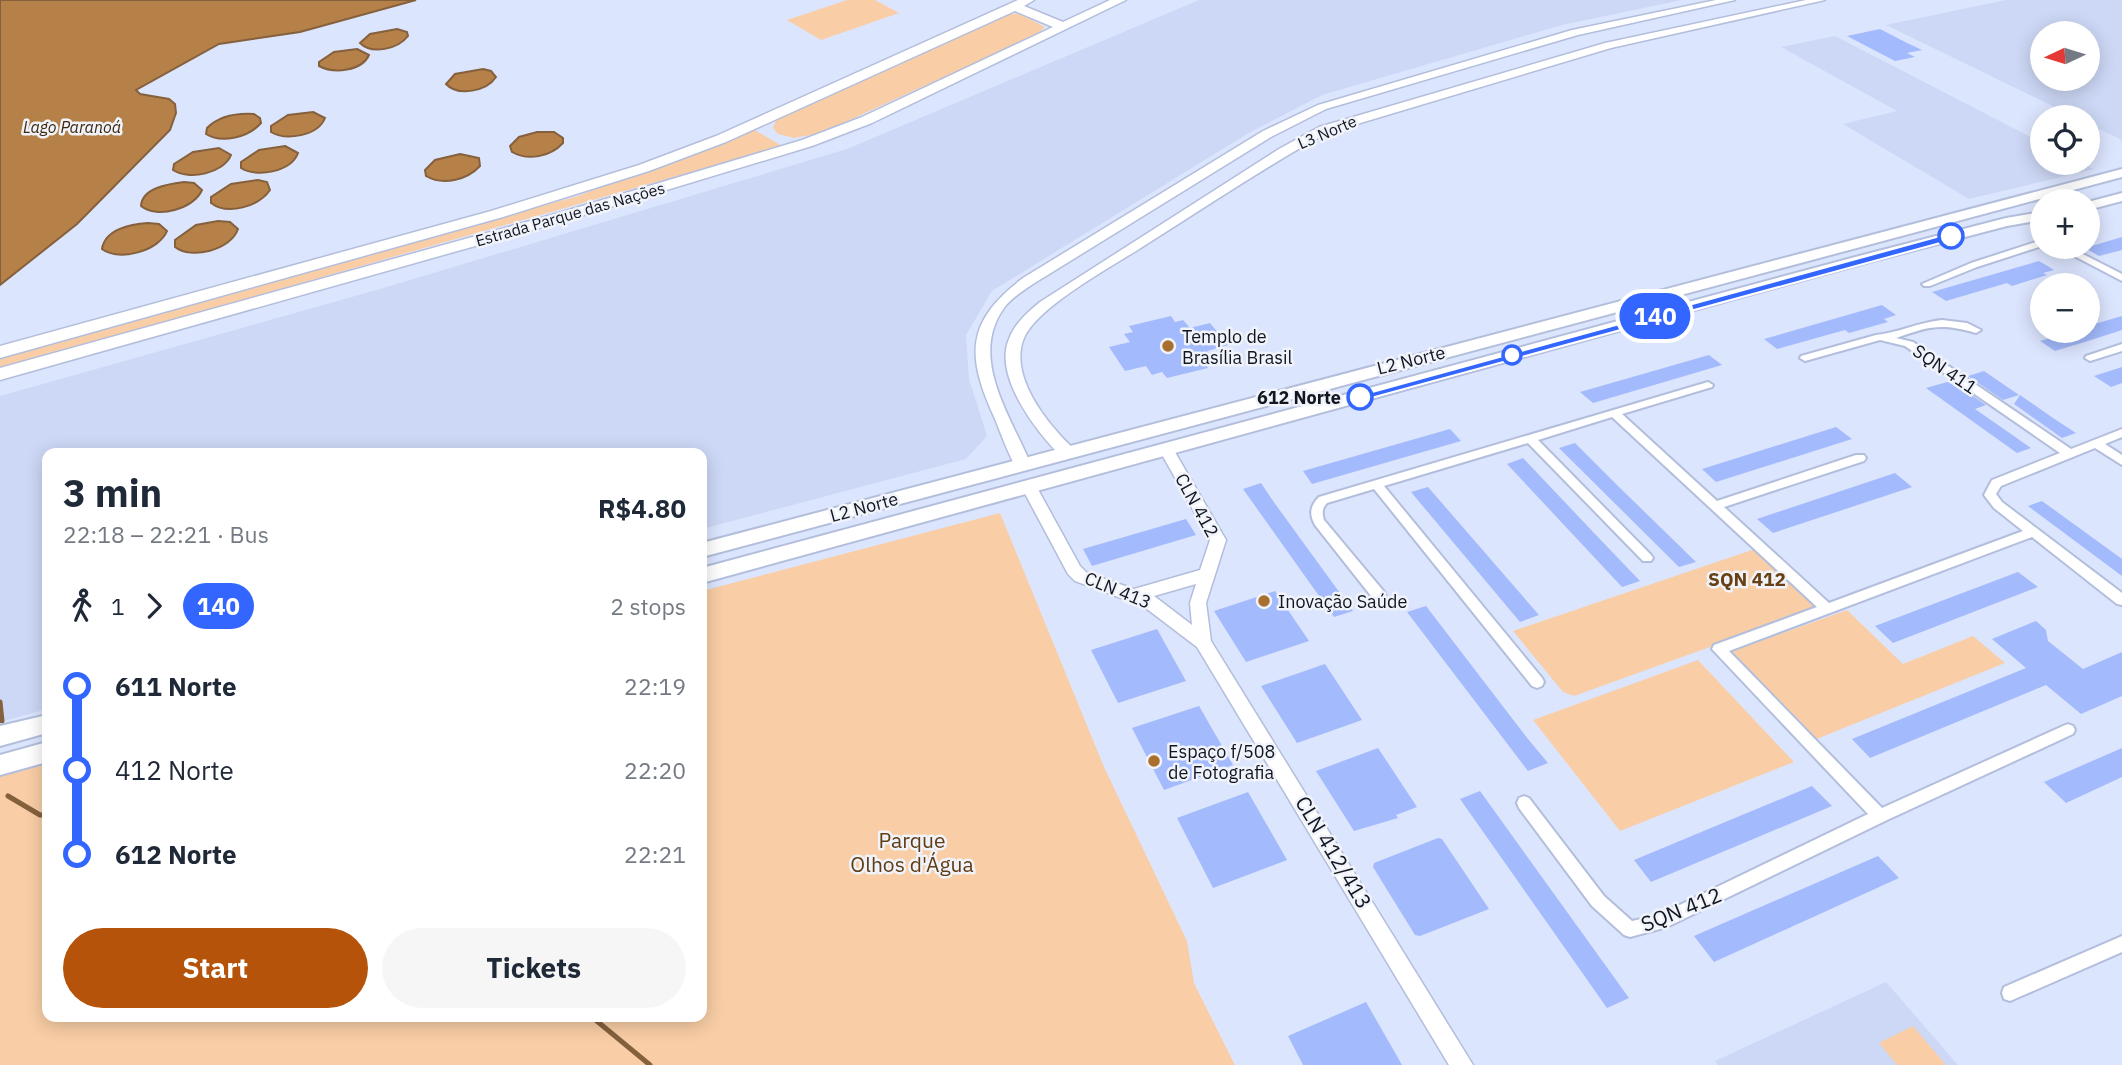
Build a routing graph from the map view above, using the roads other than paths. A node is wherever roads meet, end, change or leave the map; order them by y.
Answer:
1 (1120, 0) edge
2 (1730, 0) edge
3 (1819, 0) edge
4 (1023, 2) edge
5 (1069, 24) junction
6 (1394, 85) junction
7 (1414, 101) junction
8 (769, 129) junction
9 (807, 143) junction
10 (2122, 173) edge
11 (2076, 186) junction
12 (2079, 189) edge
13 (2122, 197) edge
14 (2100, 203) edge
15 (2030, 218) edge
16 (2030, 247) edge
17 (2086, 259) edge
18 (2122, 267) edge
19 (2110, 271) junction
20 (1768, 276) junction
21 (2122, 278) edge
22 (1927, 285) dead end
23 (1976, 330) dead end
24 (1887, 337) junction
25 (2122, 347) edge
26 (0, 352) edge
27 (1805, 358) dead end
28 (2090, 358) dead end
29 (0, 374) edge
30 (1708, 385) dead end
31 (1242, 406) junction
32 (1614, 412) junction
33 (1256, 425) junction
34 (2122, 433) edge
35 (1529, 438) junction
36 (2096, 443) junction
37 (1167, 451) junction
38 (1068, 453) junction
39 (2070, 454) junction
40 (1860, 458) dead end
41 (2122, 461) edge
42 (1023, 465) junction
43 (1376, 484) junction
44 (1030, 488) junction
45 (1715, 506) junction
46 (2033, 532) junction
47 (707, 549) edge
48 (1647, 558) dead end
49 (707, 575) edge
50 (1206, 575) junction
51 (1136, 595) junction
52 (1380, 597) dead end
53 (2122, 600) edge
54 (1828, 610) junction
55 (1203, 642) junction
56 (1537, 682) dead end
57 (42, 725) edge
58 (2068, 730) dead end
59 (0, 736) edge
60 (42, 753) edge
61 (0, 765) edge
62 (1524, 803) dead end
63 (1880, 816) junction
64 (2122, 944) edge
65 (2010, 993) dead end
66 (1462, 1065) edge

1 - 5 highway, Estrada Parque das Nações
2 - 6 main road, L3 Norte
3 - 7 main road, L3 Norte
4 - 5 highway
4 - 8 highway, Estrada Parque das Nações
5 - 9 highway, Estrada Parque das Nações
6 - 7 main road
6 - 42 main road, L3 Norte
7 - 38 main road, L3 Norte
8 - 9 highway
8 - 26 highway, Estrada Parque das Nações
9 - 29 highway, Estrada Parque das Nações
10 - 11 main road, L2 Norte
11 - 12 main road
11 - 20 main road, L2 Norte
13 - 14 main road
15 - 20 main road, L2 Norte
16 - 22 street
17 - 19 street
18 - 19 street
19 - 21 street
20 - 31 main road, L2 Norte
20 - 33 main road, L2 Norte
23 - 24 street
24 - 27 street
24 - 39 street, SQN 411
25 - 28 street
30 - 32 street
31 - 33 main road
31 - 38 main road, L2 Norte
32 - 35 street
32 - 45 street
33 - 37 main road, L2 Norte
34 - 36 street
35 - 43 street
35 - 48 street
36 - 39 street
36 - 41 street
37 - 44 main road, L2 Norte
37 - 50 street, CLN 412
38 - 42 main road, L2 Norte
39 - 46 street
40 - 45 street
42 - 47 main road, L2 Norte
43 - 52 street
43 - 56 street
44 - 49 main road, L2 Norte
44 - 51 street, CLN 413
45 - 54 street
46 - 53 street
46 - 54 street
50 - 51 street
50 - 55 street, CLN 412
51 - 55 street, CLN 413
54 - 63 street
55 - 66 street, CLN 412/413
57 - 59 main road
58 - 63 street, SQN 412
60 - 61 main road
62 - 63 street, SQN 412
64 - 65 street

